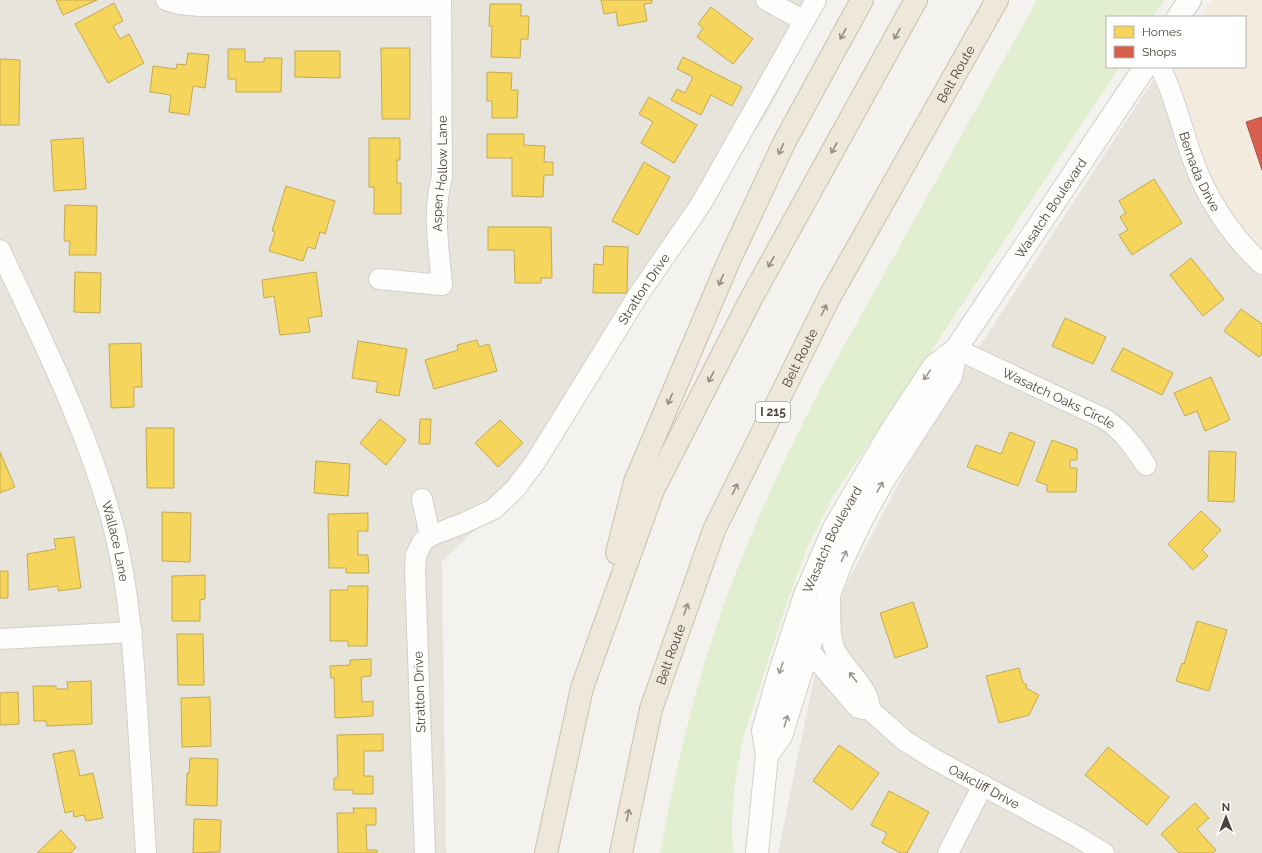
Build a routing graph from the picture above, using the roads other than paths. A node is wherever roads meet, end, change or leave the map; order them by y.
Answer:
1 (166, 0) edge
2 (766, 0) edge
3 (816, 0) edge
4 (862, 0) edge
5 (916, 0) edge
6 (997, 0) edge
7 (1190, 0) edge
8 (441, 3) edge
9 (1179, 16) edge
10 (804, 21) junction
11 (1144, 68) edge
12 (1160, 68) edge
13 (0, 250) edge
14 (1262, 264) edge
15 (379, 279) dead end
16 (956, 349) junction
17 (1146, 465) dead end
18 (422, 498) dead end
19 (430, 536) junction
20 (830, 592) junction
21 (793, 631) junction
22 (132, 632) junction
23 (0, 639) edge
24 (808, 650) junction
25 (582, 688) junction
26 (870, 710) junction
27 (767, 755) junction
28 (983, 785) junction
29 (146, 853) edge
30 (425, 853) edge
31 (546, 853) edge
32 (621, 853) edge
33 (757, 853) edge
34 (948, 853) edge
35 (1104, 853) edge

1 - 8 street
2 - 10 street
3 - 10 street, Stratton Drive
4 -> 25 highway
5 -> 25 highway
32 -> 6 highway, Belt Route / I 215
7 - 9 street
8 - 15 street, Aspen Hollow Lane
10 - 19 street, Stratton Drive
11 - 16 street, Wasatch Boulevard
12 - 14 street, Bernada Drive
13 - 22 street, Wallace Lane
16 - 17 street, Wasatch Oaks Circle
20 -> 16 street, Wasatch Boulevard
16 -> 21 street, Wasatch Boulevard
18 - 19 street
19 - 30 street, Stratton Drive
20 - 24 street, Wasatch Boulevard
26 -> 20 street
21 - 24 street, Oakcliff Drive
21 -> 27 street, Wasatch Boulevard
22 - 23 street
22 - 29 street, Wallace Lane
24 - 26 street, Oakcliff Drive
27 -> 24 street, Wasatch Boulevard
25 - 31 highway
26 - 28 street, Oakcliff Drive
27 - 33 street, Wasatch Boulevard
28 - 34 street
28 - 35 street, Oakcliff Drive

